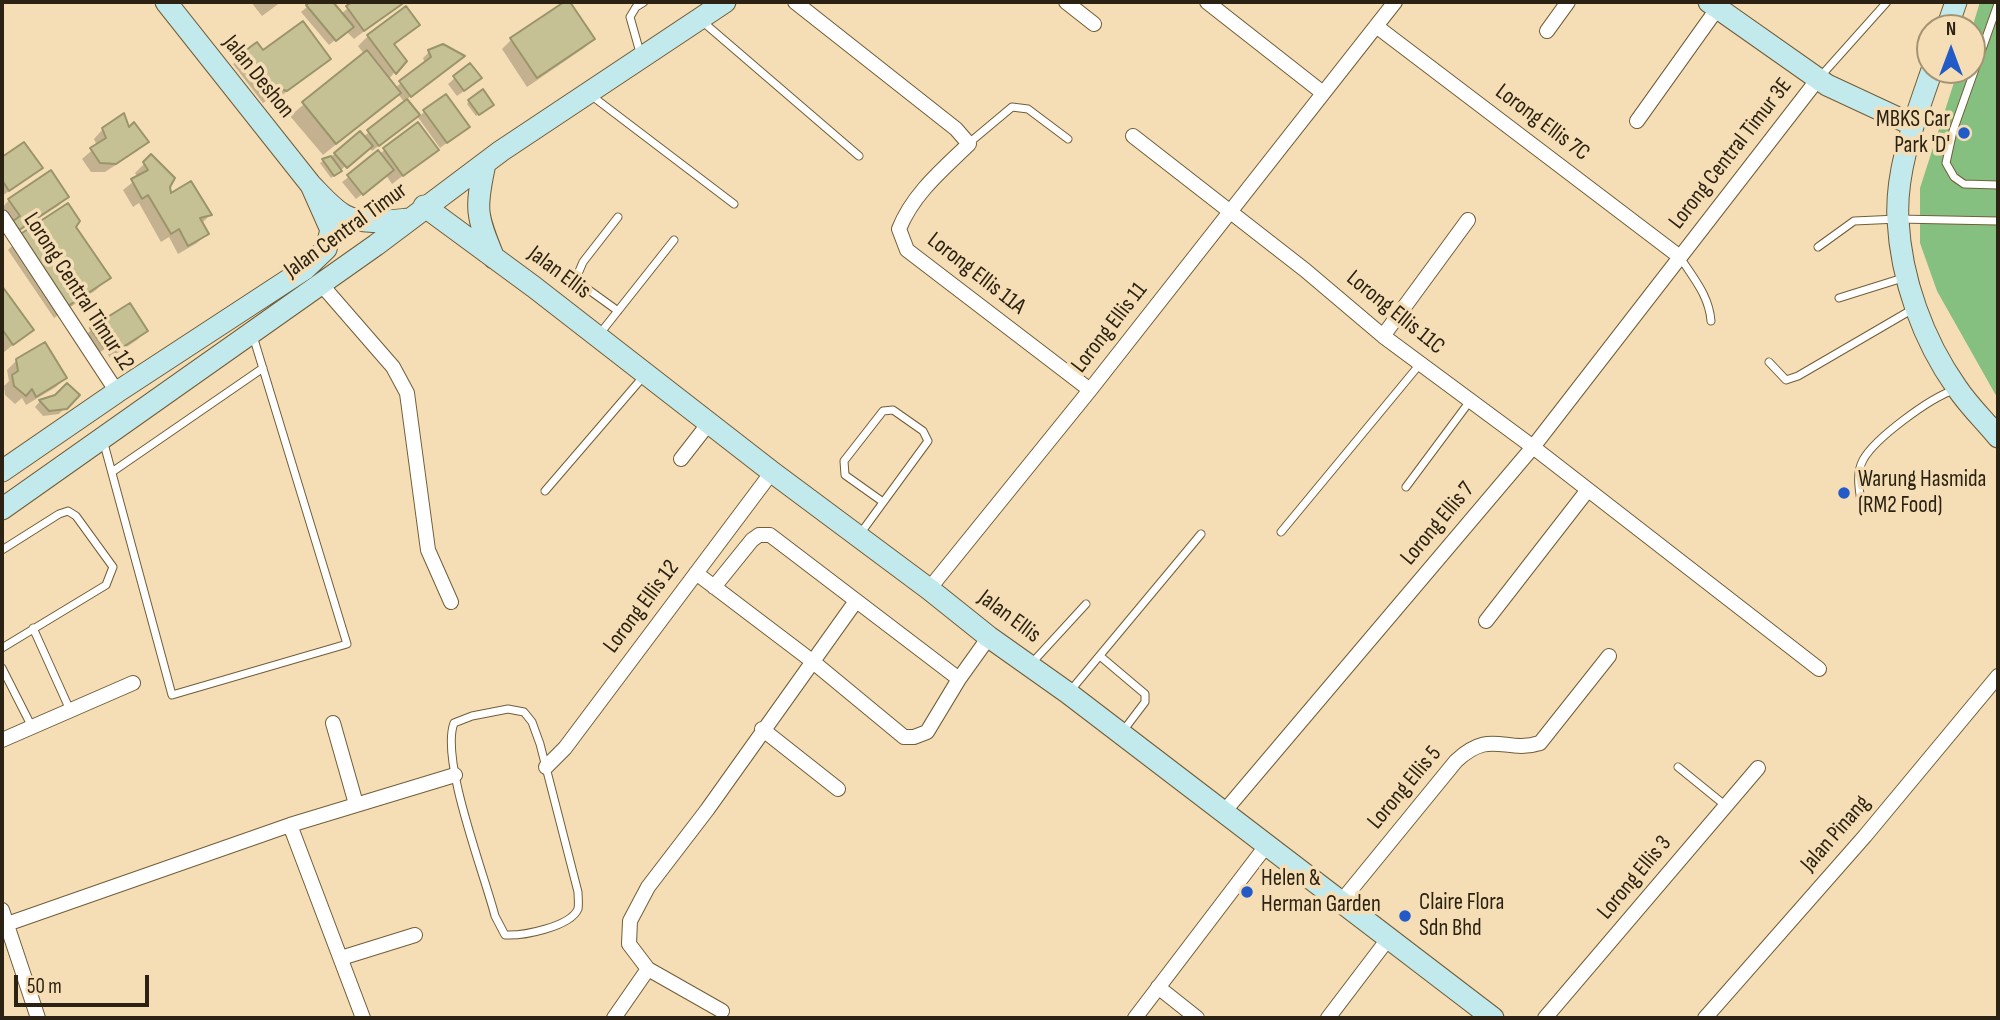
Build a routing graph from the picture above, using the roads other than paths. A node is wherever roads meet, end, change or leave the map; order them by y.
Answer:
1 (644, 2) edge
2 (725, 2) edge
3 (1066, 2) edge
4 (1207, 2) edge
5 (1395, 2) edge
6 (1568, 2) edge
7 (1887, 2) edge
8 (802, 4) edge
9 (1998, 4) edge
10 (175, 5) edge
11 (1713, 5) edge
12 (700, 18) junction
13 (1094, 24) dead end
14 (1376, 26) junction
15 (1547, 31) dead end
16 (642, 57) junction
17 (1818, 79) junction
18 (1927, 84) edge
19 (1323, 93) junction
20 (588, 94) junction
21 (1637, 121) dead end
22 (1913, 125) junction
23 (1133, 136) dead end
24 (1068, 139) dead end
25 (969, 144) junction
26 (859, 156) dead end
27 (485, 164) junction
28 (311, 185) junction
29 (1998, 185) edge
30 (734, 204) dead end
31 (1230, 211) junction
32 (417, 213) junction
33 (2, 217) edge
34 (618, 217) dead end
35 (1898, 219) junction
36 (1468, 220) dead end
37 (1998, 220) edge
38 (674, 240) dead end
39 (1818, 247) dead end
40 (1680, 257) junction
41 (494, 258) junction
42 (1906, 277) junction
43 (320, 283) junction
44 (1839, 298) dead end
45 (1917, 306) junction
46 (618, 311) junction
47 (1711, 321) dead end
48 (251, 332) junction
49 (598, 336) junction
50 (1383, 336) junction
51 (1769, 362) dead end
52 (1420, 364) junction
53 (262, 369) junction
54 (645, 373) junction
55 (1957, 389) junction
56 (1090, 390) junction
57 (117, 392) junction
58 (1470, 401) junction
59 (709, 423) junction
60 (1998, 437) edge
61 (102, 438) junction
62 (1533, 447) junction
63 (681, 459) dead end
64 (2, 471) edge
65 (112, 472) junction
66 (772, 472) junction
67 (1406, 487) dead end
68 (545, 491) dead end
69 (1587, 491) junction
70 (883, 502) junction
71 (2, 509) edge
72 (1862, 509) dead end
73 (1281, 532) dead end
74 (1201, 534) dead end
75 (858, 537) junction
76 (2, 550) edge
77 (696, 573) junction
78 (714, 587) junction
79 (929, 589) junction
80 (856, 601) junction
81 (451, 602) dead end
82 (1086, 604) dead end
83 (1486, 621) dead end
84 (33, 628) junction
85 (989, 637) junction
86 (2, 648) edge
87 (1100, 656) junction
88 (1609, 656) dead end
89 (812, 661) junction
90 (1029, 665) junction
91 (2, 668) edge
92 (1819, 669) dead end
93 (1998, 676) edge
94 (959, 679) junction
95 (133, 683) dead end
96 (1068, 693) junction
97 (71, 712) junction
98 (333, 723) dead end
99 (32, 727) junction
100 (762, 729) junction
101 (1121, 734) junction
102 (2, 740) edge
103 (546, 767) junction
104 (1678, 767) dead end
105 (1758, 768) dead end
106 (455, 775) junction
107 (838, 789) dead end
108 (356, 804) junction
109 (1727, 806) junction
110 (1223, 813) junction
111 (290, 825) junction
112 (1266, 846) junction
113 (1340, 902) junction
114 (2, 910) edge
115 (7, 924) junction
116 (415, 935) dead end
117 (1388, 939) junction
118 (341, 958) junction
119 (648, 969) junction
120 (1158, 987) junction
121 (722, 1011) dead end
122 (38, 1018) edge
123 (363, 1018) edge
124 (614, 1018) edge
125 (1135, 1018) edge
126 (1197, 1018) edge
127 (1328, 1018) edge
128 (1493, 1018) edge
129 (1545, 1018) edge
130 (1705, 1018) edge

1 - 16 lane
2 - 12 main road, Jalan Central Timur
3 - 13 street
4 - 19 street
5 - 14 street, Lorong Ellis 11
6 - 15 street
7 - 17 lane
8 - 25 street
9 - 29 lane
10 - 28 main road, Jalan Deshon
11 - 17 main road
11 - 21 street
12 - 16 main road, Jalan Central Timur
12 - 26 lane
14 - 19 street, Lorong Ellis 11
14 - 40 street, Lorong Ellis 7C
16 - 20 main road, Jalan Central Timur
17 - 22 main road
17 - 40 street, Lorong Central Timur 3E
18 - 22 main road
19 - 31 street, Lorong Ellis 11
20 - 27 main road, Jalan Central Timur
20 - 30 lane
22 - 35 main road
23 - 31 street, Lorong Ellis 11C
24 - 25 lane
25 - 56 street, Lorong Ellis 11A
27 - 32 main road, Jalan Central Timur
27 - 41 main road, Jalan Ellis
28 - 32 main road
28 - 57 main road, Jalan Central Timur
31 - 50 street, Lorong Ellis 11C
31 - 56 street, Lorong Ellis 11
32 - 41 main road, Jalan Ellis
32 - 43 main road, Jalan Central Timur
33 - 57 street, Lorong Central Timur 12
34 - 46 lane
35 - 37 lane
35 - 39 lane
35 - 42 main road
36 - 50 street
38 - 46 lane
40 - 47 lane
40 - 62 street, Lorong Ellis 7
41 - 49 main road, Jalan Ellis
42 - 44 lane
42 - 45 main road
43 - 48 main road, Jalan Central Timur
43 - 81 street
45 - 51 lane
45 - 55 main road
46 - 49 lane
48 - 53 lane
48 - 61 main road, Jalan Central Timur
49 - 54 main road, Jalan Ellis
50 - 52 street, Lorong Ellis 11C
52 - 58 street, Lorong Ellis 11C
52 - 73 lane
53 - 65 lane
53 - 65 lane
54 - 59 main road, Jalan Ellis
54 - 68 lane
55 - 60 main road
55 - 72 lane
56 - 79 street, Lorong Ellis 11
57 - 64 main road, Jalan Central Timur
58 - 62 street, Lorong Ellis 11C
58 - 67 lane
59 - 63 street
59 - 66 main road, Jalan Ellis
61 - 65 lane
61 - 71 main road, Jalan Central Timur
62 - 69 street, Lorong Ellis 11C
62 - 110 street, Lorong Ellis 7
66 - 75 main road, Jalan Ellis
66 - 77 street, Lorong Ellis 12
69 - 83 street
69 - 92 street, Lorong Ellis 11C
70 - 70 lane
70 - 75 lane
74 - 87 lane
75 - 79 main road, Jalan Ellis
76 - 84 lane
77 - 78 street
77 - 103 street, Lorong Ellis 12
78 - 80 street
78 - 89 street
79 - 85 main road, Jalan Ellis
80 - 89 street
80 - 94 street
82 - 90 lane
84 - 86 lane
84 - 97 lane
85 - 90 main road, Jalan Ellis
85 - 94 street
87 - 96 lane
87 - 101 lane
88 - 113 street, Lorong Ellis 5
89 - 94 street
89 - 100 street
90 - 96 main road, Jalan Ellis
91 - 99 lane
93 - 130 street, Jalan Pinang
95 - 97 street
96 - 101 main road, Jalan Ellis
97 - 99 street
98 - 108 street
99 - 102 street
100 - 107 street
100 - 119 street
101 - 110 main road, Jalan Ellis
103 - 106 lane
103 - 106 lane
104 - 109 lane
105 - 109 street, Lorong Ellis 3
106 - 108 street
108 - 111 street
109 - 129 street, Lorong Ellis 3
110 - 112 main road, Jalan Ellis
111 - 115 street
111 - 118 street
112 - 113 main road, Jalan Ellis
112 - 120 street
113 - 117 main road, Jalan Ellis
114 - 115 street
115 - 122 street
116 - 118 street
117 - 127 street
117 - 128 main road, Jalan Ellis
118 - 123 street
119 - 121 street
119 - 124 street
120 - 125 street
120 - 126 street

